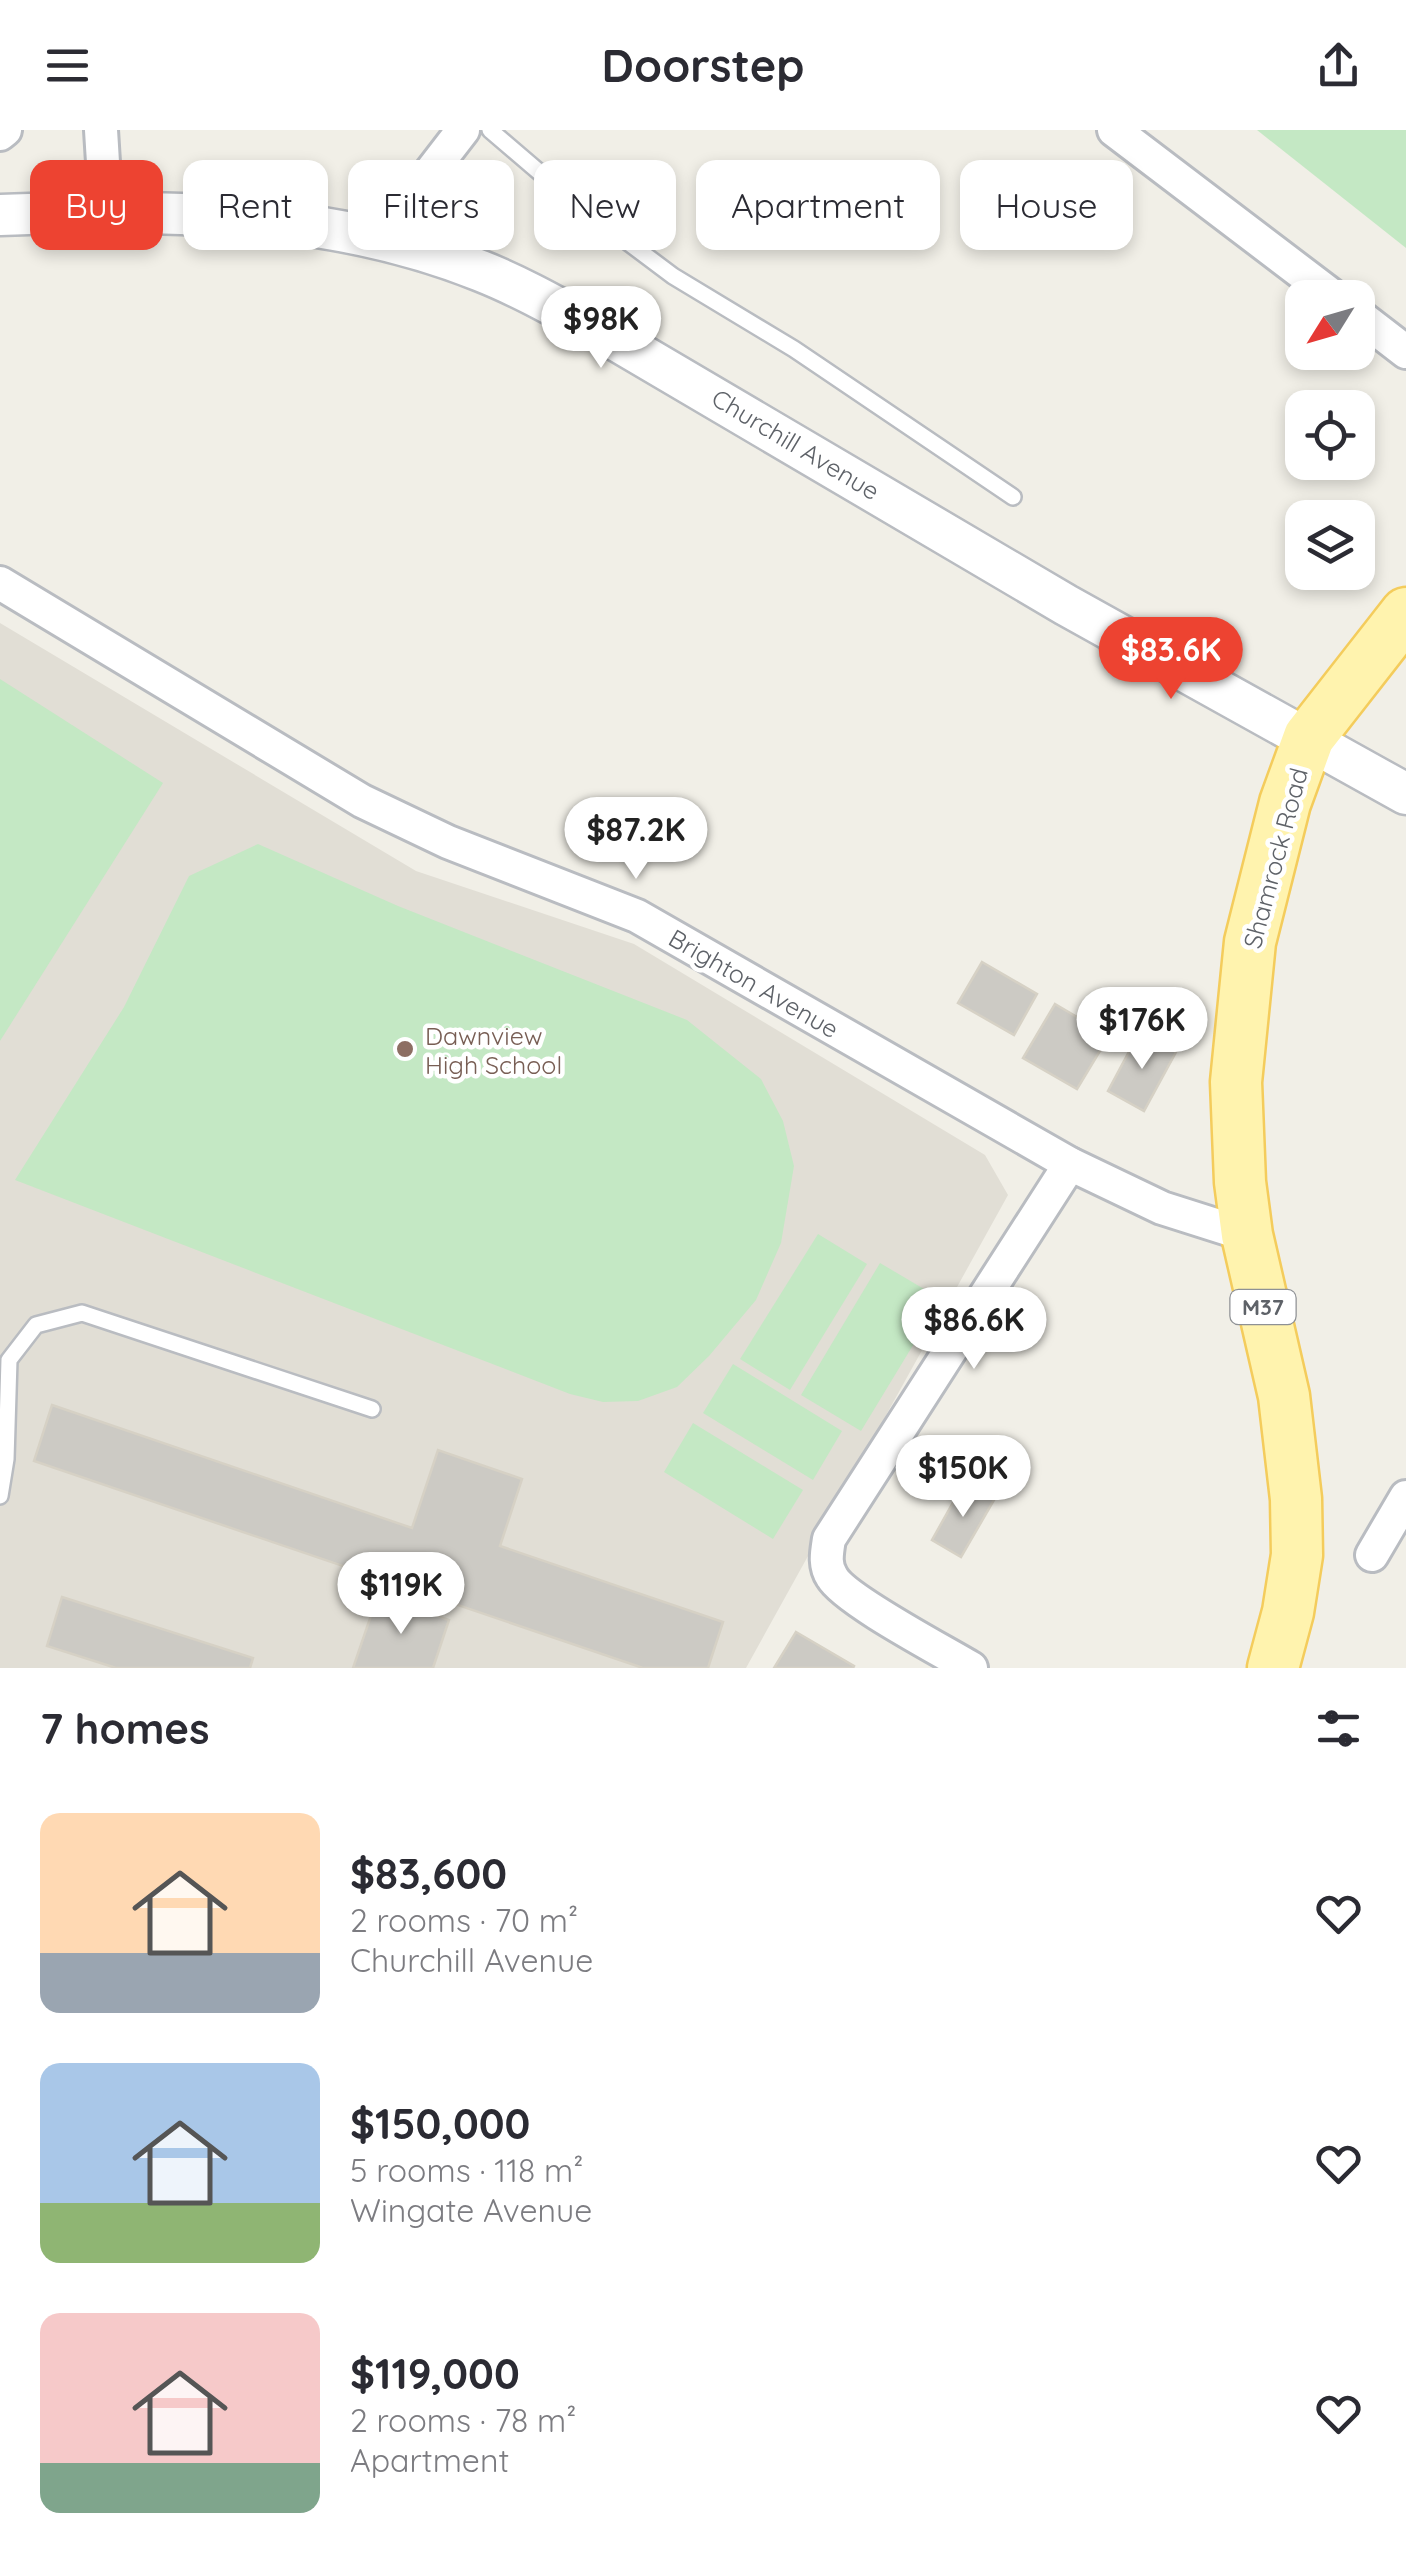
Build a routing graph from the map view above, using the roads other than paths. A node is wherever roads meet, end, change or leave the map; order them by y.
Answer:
1 (101, 130) edge
2 (463, 130) edge
3 (490, 130) edge
4 (1114, 130) edge
5 (103, 160) edge
6 (440, 160) edge
7 (30, 214) edge
8 (163, 214) edge
9 (0, 215) edge
10 (348, 233) edge
11 (413, 250) edge
12 (1311, 280) edge
13 (1375, 328) edge
14 (1406, 352) edge
15 (1014, 498) dead end
16 (0, 582) edge
17 (1406, 613) edge
18 (1309, 738) junction
19 (1406, 794) edge
20 (1070, 1164) junction
21 (1247, 1236) junction
22 (372, 1409) dead end
23 (0, 1496) edge
24 (1406, 1497) edge
25 (1372, 1555) dead end
26 (970, 1668) edge
27 (1273, 1668) edge

1 - 5 street
2 - 6 street
3 - 15 lane
4 - 12 street
7 - 9 street, Churchill Avenue
8 - 10 street, Churchill Avenue
11 - 18 street, Churchill Avenue
13 - 14 street
16 - 20 street, Brighton Avenue
17 - 18 main road, Shamrock Road / M37
18 - 19 street, Churchill Avenue
18 - 21 main road, Shamrock Road / M37
20 - 21 street, Brighton Avenue
20 - 26 street
21 - 27 main road, Shamrock Road / M37
22 - 23 lane
24 - 25 street

